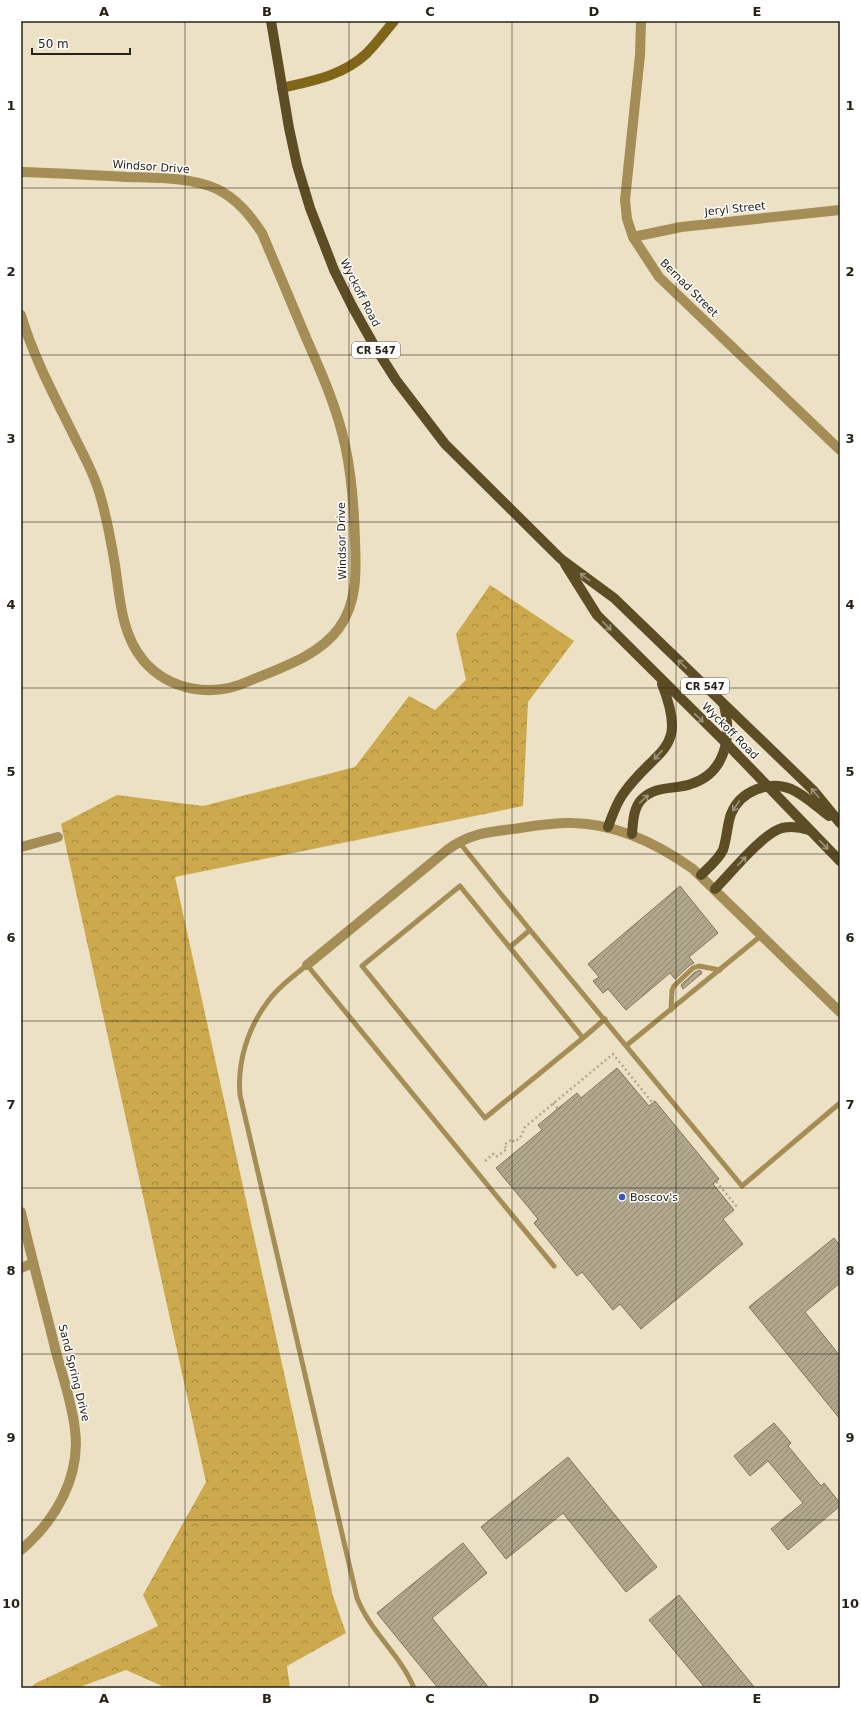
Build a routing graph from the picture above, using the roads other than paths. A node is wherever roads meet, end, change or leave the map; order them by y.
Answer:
1 (271, 21) edge
2 (394, 21) edge
3 (641, 21) edge
4 (282, 88) junction
5 (21, 172) edge
6 (840, 210) edge
7 (633, 237) junction
8 (21, 315) edge
9 (840, 450) edge
10 (561, 559) junction
11 (661, 680) junction
12 (723, 704) junction
13 (726, 744) junction
14 (768, 787) junction
15 (840, 824) edge
16 (608, 827) junction
17 (809, 830) junction
18 (632, 834) junction
19 (58, 837) dead end
20 (459, 842) junction
21 (21, 847) edge
22 (840, 862) edge
23 (701, 875) junction
24 (715, 889) junction
25 (530, 930) junction
26 (762, 935) junction
27 (510, 947) junction
28 (308, 965) junction
29 (720, 970) junction
30 (671, 1010) junction
31 (840, 1012) edge
32 (606, 1019) junction
33 (583, 1038) junction
34 (627, 1045) junction
35 (840, 1102) edge
36 (21, 1212) edge
37 (33, 1263) junction
38 (554, 1266) dead end
39 (21, 1268) edge
40 (21, 1550) edge
41 (414, 1688) edge

1 - 4 main road, Wyckoff Road / CR 547
2 - 4 street
3 - 7 street, Bernad Street
4 - 10 main road, Wyckoff Road / CR 547
5 - 8 street, Windsor Drive
6 - 7 street, Jeryl Street
7 - 9 street, Bernad Street
10 -> 11 main road, Wyckoff Road / CR 547
12 -> 10 main road, Wyckoff Road / CR 547
11 -> 13 main road, Wyckoff Road / CR 547
11 -> 16 main road
12 - 13 main road
15 -> 12 main road, Wyckoff Road / CR 547
13 - 14 main road, Wyckoff Road / CR 547
18 -> 13 main road
14 - 15 main road
14 - 17 main road, Wyckoff Road / CR 547
14 -> 23 main road
16 - 18 street
16 - 20 street
17 -> 22 main road, Wyckoff Road / CR 547
24 -> 17 main road
18 - 23 street
19 - 21 street
20 - 25 lane
20 - 28 street
23 - 24 street
24 - 26 street
25 - 27 lane
25 - 32 lane
26 - 29 lane
26 - 31 street
27 - 33 lane
27 - 33 lane
28 - 38 lane
28 - 41 lane
29 - 30 lane
29 - 30 lane
30 - 34 lane
32 - 33 lane
32 - 34 lane
34 - 35 lane
36 - 37 street, Sand Spring Drive
37 - 39 street
37 - 40 street, Sand Spring Drive

